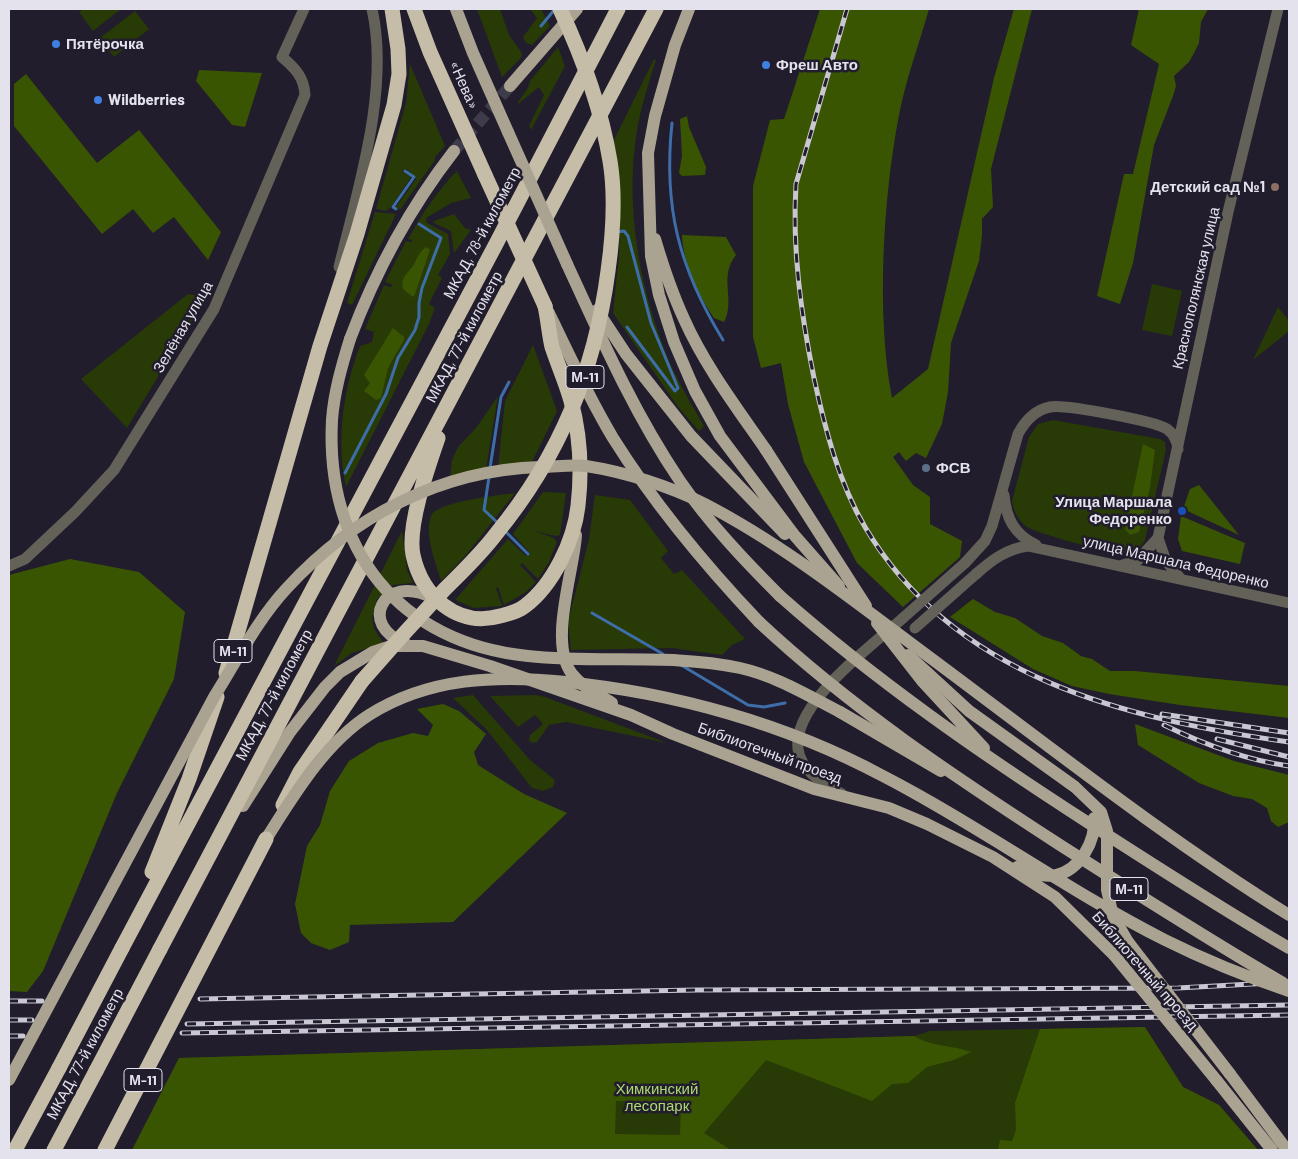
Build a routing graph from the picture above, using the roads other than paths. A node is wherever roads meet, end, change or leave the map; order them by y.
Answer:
1 (304, 9) edge
2 (372, 9) edge
3 (392, 9) edge
4 (414, 9) edge
5 (456, 9) edge
6 (560, 9) edge
7 (577, 9) edge
8 (618, 9) edge
9 (656, 9) edge
10 (689, 9) edge
11 (1278, 9) edge
12 (510, 86) tunnel mouth
13 (454, 150) tunnel mouth
14 (651, 225) junction
15 (567, 264) junction
16 (545, 306) junction
17 (320, 346) junction
18 (460, 381) junction
19 (1186, 400) junction
20 (1159, 425) junction
21 (1178, 449) junction
22 (375, 472) joint
23 (1003, 487) junction
24 (578, 507) junction
25 (1158, 538) junction
26 (1043, 548) junction
27 (817, 563) junction
28 (9, 566) edge
29 (1120, 566) junction
30 (1182, 579) junction
31 (433, 598) junction
32 (1289, 603) edge
33 (886, 633) junction
34 (410, 645) junction
35 (913, 661) junction
36 (631, 715) junction
37 (1016, 776) junction
38 (971, 788) junction
39 (1087, 797) junction
40 (852, 798) junction
41 (266, 840) junction
42 (993, 857) junction
43 (203, 866) junction
44 (1289, 915) edge
45 (122, 948) junction
46 (1289, 948) edge
47 (1289, 987) edge
48 (1289, 991) edge
49 (9, 1080) edge
50 (15, 1150) edge
51 (54, 1150) edge
52 (105, 1150) edge
53 (1272, 1150) edge
54 (1287, 1150) edge

1 - 28 street, Зелёная улица
2 - 17 street, М-11
3 - 17 highway, М-11
4 - 16 highway, «Нева» / М-11, bridge
5 - 15 main road, «Нева», bridge
6 - 41 highway, М-11, bridge
7 - 12 main road
8 - 22 highway, МКАД, 78-й километр
9 - 18 highway, МКАД, 77-й километр
10 - 14 main road
11 - 19 street, Краснополянская улица
13 - 38 main road, bridge
14 - 27 main road
14 - 37 main road, bridge
15 - 27 main road
15 - 37 main road, bridge
16 - 24 highway, М-11
16 - 38 main road, bridge
17 - 45 highway, М-11
18 - 31 highway, М-11
18 - 43 highway, МКАД, 77-й километр
19 - 20 street, Краснополянская улица
19 - 21 street, Краснополянская улица
20 - 21 street
20 - 23 street
21 - 25 street, Краснополянская улица
22 - 45 highway, МКАД, 77-й километр
23 - 26 street
23 - 33 street, bridge
24 - 31 highway, М-11
24 - 36 main road
25 - 29 street
25 - 30 street
26 - 29 street, улица Маршала Федоренко
26 - 35 street, улица Маршала Федоренко, bridge
27 - 33 main road, Библиотечный проезд
29 - 30 street, улица Маршала Федоренко
30 - 32 street, улица Маршала Федоренко
31 - 34 main road
33 - 35 main road, Библиотечный проезд
33 - 40 street
34 - 36 main road
34 - 43 main road
35 - 39 main road, Библиотечный проезд
36 - 40 main road, Библиотечный проезд
37 - 46 main road, М-11, bridge
38 - 47 main road, М-11, bridge
39 - 42 main road
39 - 54 main road, Библиотечный проезд, bridge
40 - 42 main road, Библиотечный проезд
41 - 48 main road, bridge
41 - 52 highway, М-11, bridge
42 - 53 main road, Библиотечный проезд, bridge
43 - 51 highway, МКАД, 77-й километр, bridge
44 - 49 main road, bridge
45 - 50 highway, МКАД, 77-й километр, bridge

